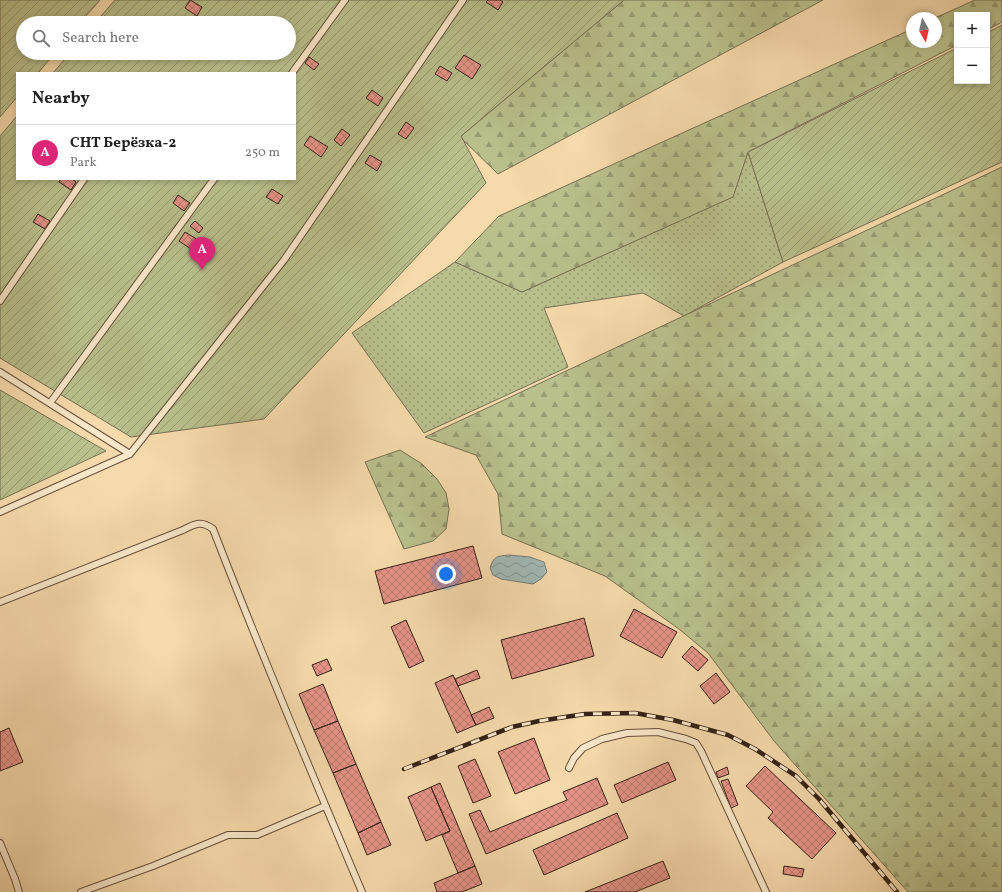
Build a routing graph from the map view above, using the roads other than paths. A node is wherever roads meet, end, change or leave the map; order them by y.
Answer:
1 (345, 0) edge
2 (464, 0) edge
3 (293, 72) edge
4 (83, 180) edge
5 (213, 180) edge
6 (0, 301) edge
7 (0, 372) edge
8 (50, 403) junction
9 (130, 454) junction
10 (0, 512) edge
11 (0, 602) edge
12 (569, 768) dead end
13 (716, 795) dead end
14 (724, 801) junction
15 (325, 806) junction
16 (0, 843) edge
17 (19, 892) edge
18 (81, 892) edge
19 (362, 892) edge
20 (766, 892) edge

1 - 3 lane
2 - 9 lane
4 - 6 lane
5 - 8 lane
7 - 8 lane
8 - 9 lane
9 - 10 lane
11 - 15 lane
12 - 14 lane
13 - 14 lane
14 - 20 lane
15 - 18 lane
15 - 19 lane
16 - 17 lane

